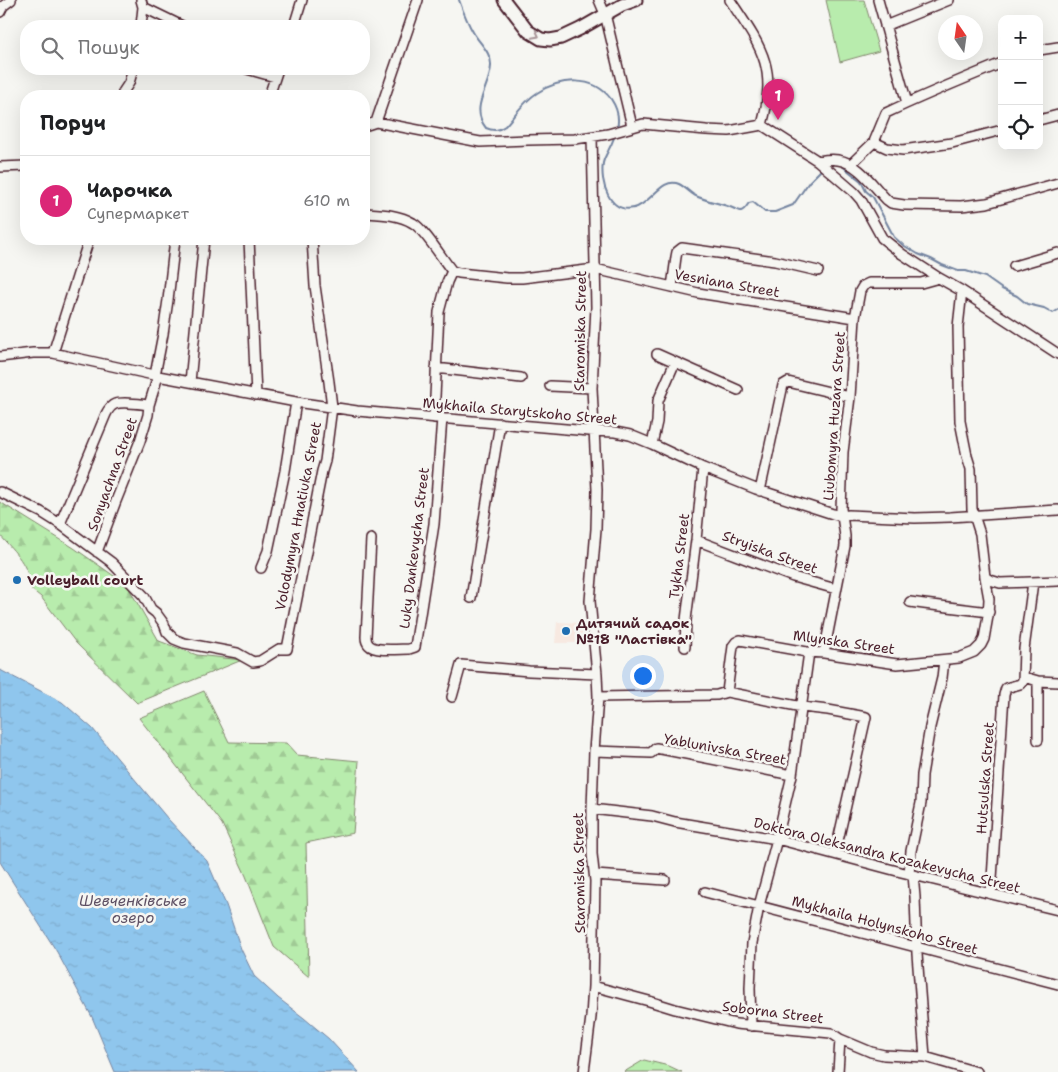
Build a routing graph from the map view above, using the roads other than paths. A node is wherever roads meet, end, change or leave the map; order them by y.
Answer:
1 (11, 0) edge
2 (302, 0) edge
3 (418, 0) edge
4 (504, 0) edge
5 (599, 0) edge
6 (634, 0) edge
7 (730, 0) edge
8 (878, 0) edge
9 (949, 0) edge
10 (142, 3) edge
11 (0, 12) edge
12 (605, 14) junction
13 (141, 20) edge
14 (172, 20) edge
15 (296, 20) edge
16 (885, 26) junction
17 (1058, 47) edge
18 (1043, 49) edge
19 (998, 65) edge
20 (131, 75) edge
21 (275, 75) edge
22 (124, 90) edge
23 (271, 90) edge
24 (907, 103) junction
25 (1058, 115) edge
26 (1043, 119) edge
27 (376, 122) junction
28 (370, 124) edge
29 (762, 125) junction
30 (632, 126) junction
31 (998, 131) edge
32 (592, 137) junction
33 (874, 142) junction
34 (818, 161) junction
35 (851, 164) junction
36 (20, 166) edge
37 (0, 167) edge
38 (1058, 183) edge
39 (370, 213) edge
40 (87, 245) edge
41 (174, 245) edge
42 (203, 245) edge
43 (249, 245) edge
44 (312, 245) edge
45 (1058, 253) edge
46 (1014, 266) dead end
47 (595, 269) junction
48 (452, 271) junction
49 (818, 271) dead end
50 (939, 278) junction
51 (672, 288) junction
52 (962, 291) junction
53 (855, 318) junction
54 (53, 353) junction
55 (657, 354) dead end
56 (1058, 354) edge
57 (0, 357) edge
58 (674, 362) junction
59 (436, 368) junction
60 (156, 376) junction
61 (521, 378) dead end
62 (190, 382) junction
63 (550, 386) dead end
64 (592, 388) junction
65 (738, 390) dead end
66 (256, 395) junction
67 (850, 397) junction
68 (296, 402) junction
69 (149, 405) junction
70 (332, 407) junction
71 (438, 418) junction
72 (500, 423) junction
73 (594, 431) junction
74 (652, 444) junction
75 (702, 468) junction
76 (760, 491) junction
77 (0, 492) edge
78 (1058, 510) edge
79 (842, 516) junction
80 (975, 516) junction
81 (60, 524) junction
82 (371, 538) dead end
83 (696, 540) junction
84 (97, 552) junction
85 (260, 568) dead end
86 (985, 576) junction
87 (1058, 581) edge
88 (1033, 582) junction
89 (836, 589) junction
90 (471, 598) dead end
91 (910, 602) dead end
92 (989, 612) junction
93 (685, 647) dead end
94 (809, 652) junction
95 (824, 653) junction
96 (944, 660) junction
97 (597, 674) junction
98 (1024, 677) junction
99 (1038, 681) junction
100 (1058, 682) edge
101 (727, 692) junction
102 (452, 697) dead end
103 (598, 697) junction
104 (802, 707) junction
105 (1038, 740) dead end
106 (594, 751) junction
107 (792, 775) junction
108 (592, 809) junction
109 (777, 840) junction
110 (835, 854) junction
111 (595, 875) junction
112 (911, 875) junction
113 (665, 880) dead end
114 (706, 892) dead end
115 (991, 894) junction
116 (759, 906) junction
117 (1058, 910) edge
118 (917, 947) junction
119 (1058, 984) edge
120 (593, 986) junction
121 (751, 1026) junction
122 (840, 1039) junction
123 (925, 1057) junction
124 (584, 1072) edge
125 (838, 1072) edge
126 (977, 1072) edge

1 - 11 street
2 - 15 street
3 - 27 street
4 -> 12 main road
5 - 12 street
6 - 12 main road
7 - 29 street
8 - 16 street
9 - 16 street
10 - 13 street
10 - 14 street
12 - 30 street
16 - 24 street
17 - 18 street
19 - 24 street
20 - 22 street
21 - 23 street
24 - 33 street
25 - 26 street
27 - 28 street
27 - 32 street
29 - 30 street
29 - 34 street
30 - 32 street
31 - 33 street
32 - 47 street, Staromiska Street
33 - 35 street
34 - 35 street
34 - 50 street
35 - 38 street
36 - 37 street
39 - 48 street
40 - 54 street
41 - 60 street, Sonyachna Street
42 - 62 street
43 - 66 street
44 - 70 street, Volodymyra Hnatiuka Street
45 - 46 street
47 - 48 street
47 - 51 street, Vesniana Street
47 - 64 street, Staromiska Street
48 - 59 street, Luky Dankevycha Street
49 - 51 street
50 - 52 street
50 - 53 street, Liubomyra Huzara Street
51 - 53 street, Vesniana Street
52 - 56 street
52 - 80 street, Mlynska Street
53 - 67 street, Liubomyra Huzara Street
54 - 57 street, Mykhaila Starytskoho Street
54 - 60 street, Mykhaila Starytskoho Street
55 - 58 street
58 - 65 street
58 - 74 street
59 - 61 street
59 - 71 street, Luky Dankevycha Street
60 - 62 street, Mykhaila Starytskoho Street
60 - 69 street, Sonyachna Street
62 - 66 street, Mykhaila Starytskoho Street
63 - 64 street
64 - 73 street, Staromiska Street
66 - 68 street, Mykhaila Starytskoho Street
67 - 76 street
67 - 79 street, Liubomyra Huzara Street
68 - 70 street, Mykhaila Starytskoho Street
68 - 85 street
69 - 81 street
69 - 84 street, Sonyachna Street
70 - 71 street, Mykhaila Starytskoho Street
70 - 84 street, Volodymyra Hnatiuka Street
71 - 72 street, Mykhaila Starytskoho Street
71 - 82 street, Luky Dankevycha Street
72 - 73 street, Mykhaila Starytskoho Street
72 - 90 street
73 - 74 street, Mykhaila Starytskoho Street
73 - 97 street, Staromiska Street
74 - 75 street, Mykhaila Starytskoho Street
75 - 76 street, Mykhaila Starytskoho Street
75 - 83 street, Tykha Street
76 - 79 street, Mykhaila Starytskoho Street
77 - 81 street
78 - 80 street, Mykhaila Starytskoho Street
79 - 80 street, Mykhaila Starytskoho Street
79 - 89 street, Liubomyra Huzara Street
80 - 86 street, Mlynska Street
81 - 84 street
83 - 89 street, Stryiska Street
83 - 93 street, Tykha Street
86 - 88 street
86 - 92 street, Mlynska Street
87 - 88 street
88 - 98 street
89 - 95 street, Liubomyra Huzara Street
91 - 92 street
92 - 96 street, Mlynska Street
94 - 95 street, Mlynska Street
94 - 101 street, Mlynska Street
94 - 104 street
95 - 96 street, Mlynska Street
96 - 112 street
97 - 102 street
97 - 103 street, Staromiska Street
98 - 99 street
98 - 115 street, Hutsulska Street
99 - 100 street
99 - 105 street
101 - 103 street
101 - 104 street
103 - 106 street, Staromiska Street
104 - 107 street
104 - 110 street
106 - 107 street, Yablunivska Street
106 - 108 street, Staromiska Street
107 - 109 street
108 - 109 street, Doktora Oleksandra Kozakevycha Street
108 - 111 street, Staromiska Street
109 - 110 street, Doktora Oleksandra Kozakevycha Street
109 - 116 street
110 - 112 street, Doktora Oleksandra Kozakevycha Street
111 - 113 street
111 - 120 street, Staromiska Street
112 - 115 street, Doktora Oleksandra Kozakevycha Street
112 - 118 street
114 - 116 street, Mykhaila Holynskoho Street
115 - 117 street, Doktora Oleksandra Kozakevycha Street
116 - 118 street, Mykhaila Holynskoho Street
116 - 121 street
118 - 119 street, Mykhaila Holynskoho Street
118 - 123 street
120 - 121 street, Soborna Street
120 - 124 street, Staromiska Street
121 - 122 street, Soborna Street
122 - 123 street, Soborna Street
122 - 125 street
123 - 126 street, Soborna Street

